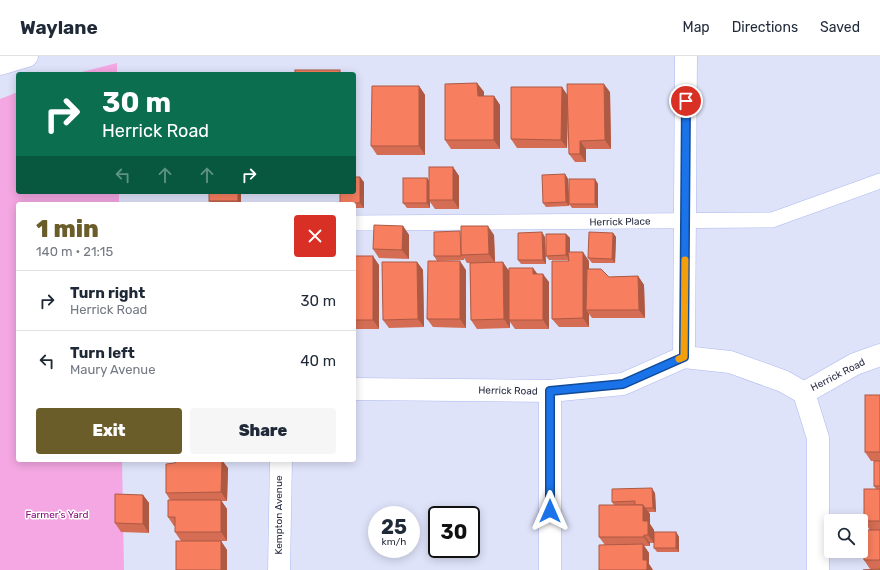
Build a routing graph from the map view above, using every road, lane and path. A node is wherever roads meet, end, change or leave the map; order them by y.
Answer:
1 (27, 56) edge
2 (686, 56) edge
3 (0, 64) edge
4 (880, 181) edge
5 (686, 221) junction
6 (356, 223) edge
7 (880, 355) edge
8 (684, 357) junction
9 (356, 389) edge
10 (550, 391) junction
11 (804, 393) junction
12 (281, 462) edge
13 (279, 570) edge
14 (550, 570) edge
15 (818, 570) edge

1 - 3 street
2 - 5 street
4 - 5 lane, Herrick Place
5 - 6 lane, Herrick Place
5 - 8 street
7 - 11 street, Herrick Road
8 - 10 street, Herrick Road
8 - 11 street, Herrick Road
9 - 10 street, Herrick Road
10 - 14 street
11 - 15 street
12 - 13 street, Kempton Avenue

